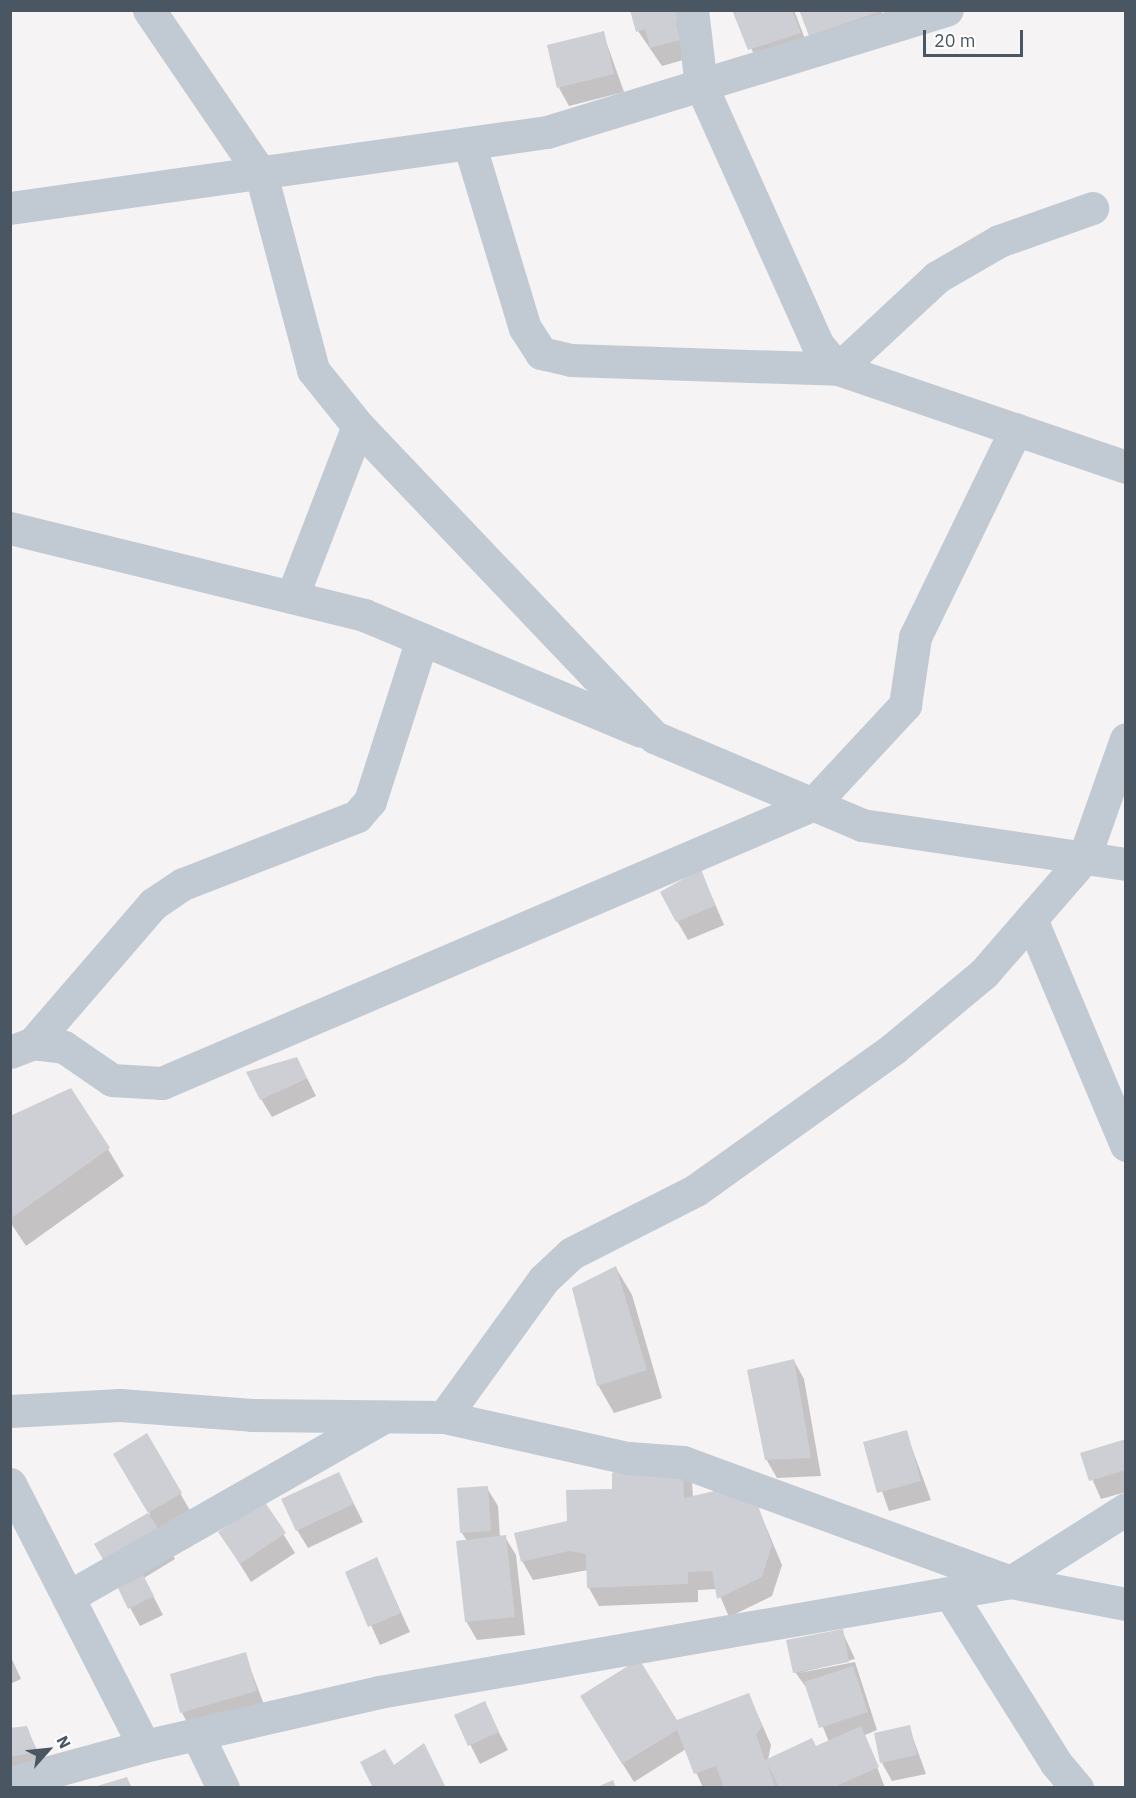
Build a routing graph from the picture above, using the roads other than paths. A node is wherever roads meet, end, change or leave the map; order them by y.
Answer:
1 (149, 10) edge
2 (692, 10) edge
3 (947, 10) edge
4 (701, 85) junction
5 (469, 143) junction
6 (261, 174) junction
7 (10, 208) edge
8 (1092, 208) dead end
9 (838, 369) junction
10 (358, 426) junction
11 (1016, 429) junction
12 (1125, 467) edge
13 (10, 528) edge
14 (292, 597) junction
15 (422, 639) junction
16 (654, 736) junction
17 (1125, 739) edge
18 (812, 806) junction
19 (1084, 858) junction
20 (1125, 864) edge
21 (1031, 920) junction
22 (22, 1047) edge
23 (1125, 1145) edge
24 (10, 1411) edge
25 (385, 1416) junction
26 (444, 1417) junction
27 (10, 1484) edge
28 (1125, 1509) edge
29 (1011, 1582) junction
30 (950, 1594) junction
31 (68, 1597) junction
32 (1125, 1604) edge
33 (197, 1734) junction
34 (144, 1746) junction
35 (10, 1783) edge
36 (224, 1788) edge
37 (1077, 1788) edge

1 - 6 street
2 - 4 street
3 - 4 street
4 - 5 street
4 - 9 street
5 - 6 street
5 - 9 street
6 - 7 street
6 - 10 street
8 - 9 street
9 - 11 street
10 - 14 street
10 - 16 street
11 - 12 street
11 - 18 street
13 - 14 street
14 - 15 street
15 - 16 street
15 - 22 street
16 - 18 street
17 - 19 street
18 - 19 street
18 - 22 street
19 - 20 street
19 - 21 street
21 - 23 street
21 - 26 street
24 - 25 street
25 - 26 street
25 - 31 street
26 - 29 street
27 - 31 street
28 - 29 street
29 - 30 street
29 - 32 street
30 - 33 street
30 - 37 street
31 - 34 street
33 - 34 street
33 - 36 street
34 - 35 street

